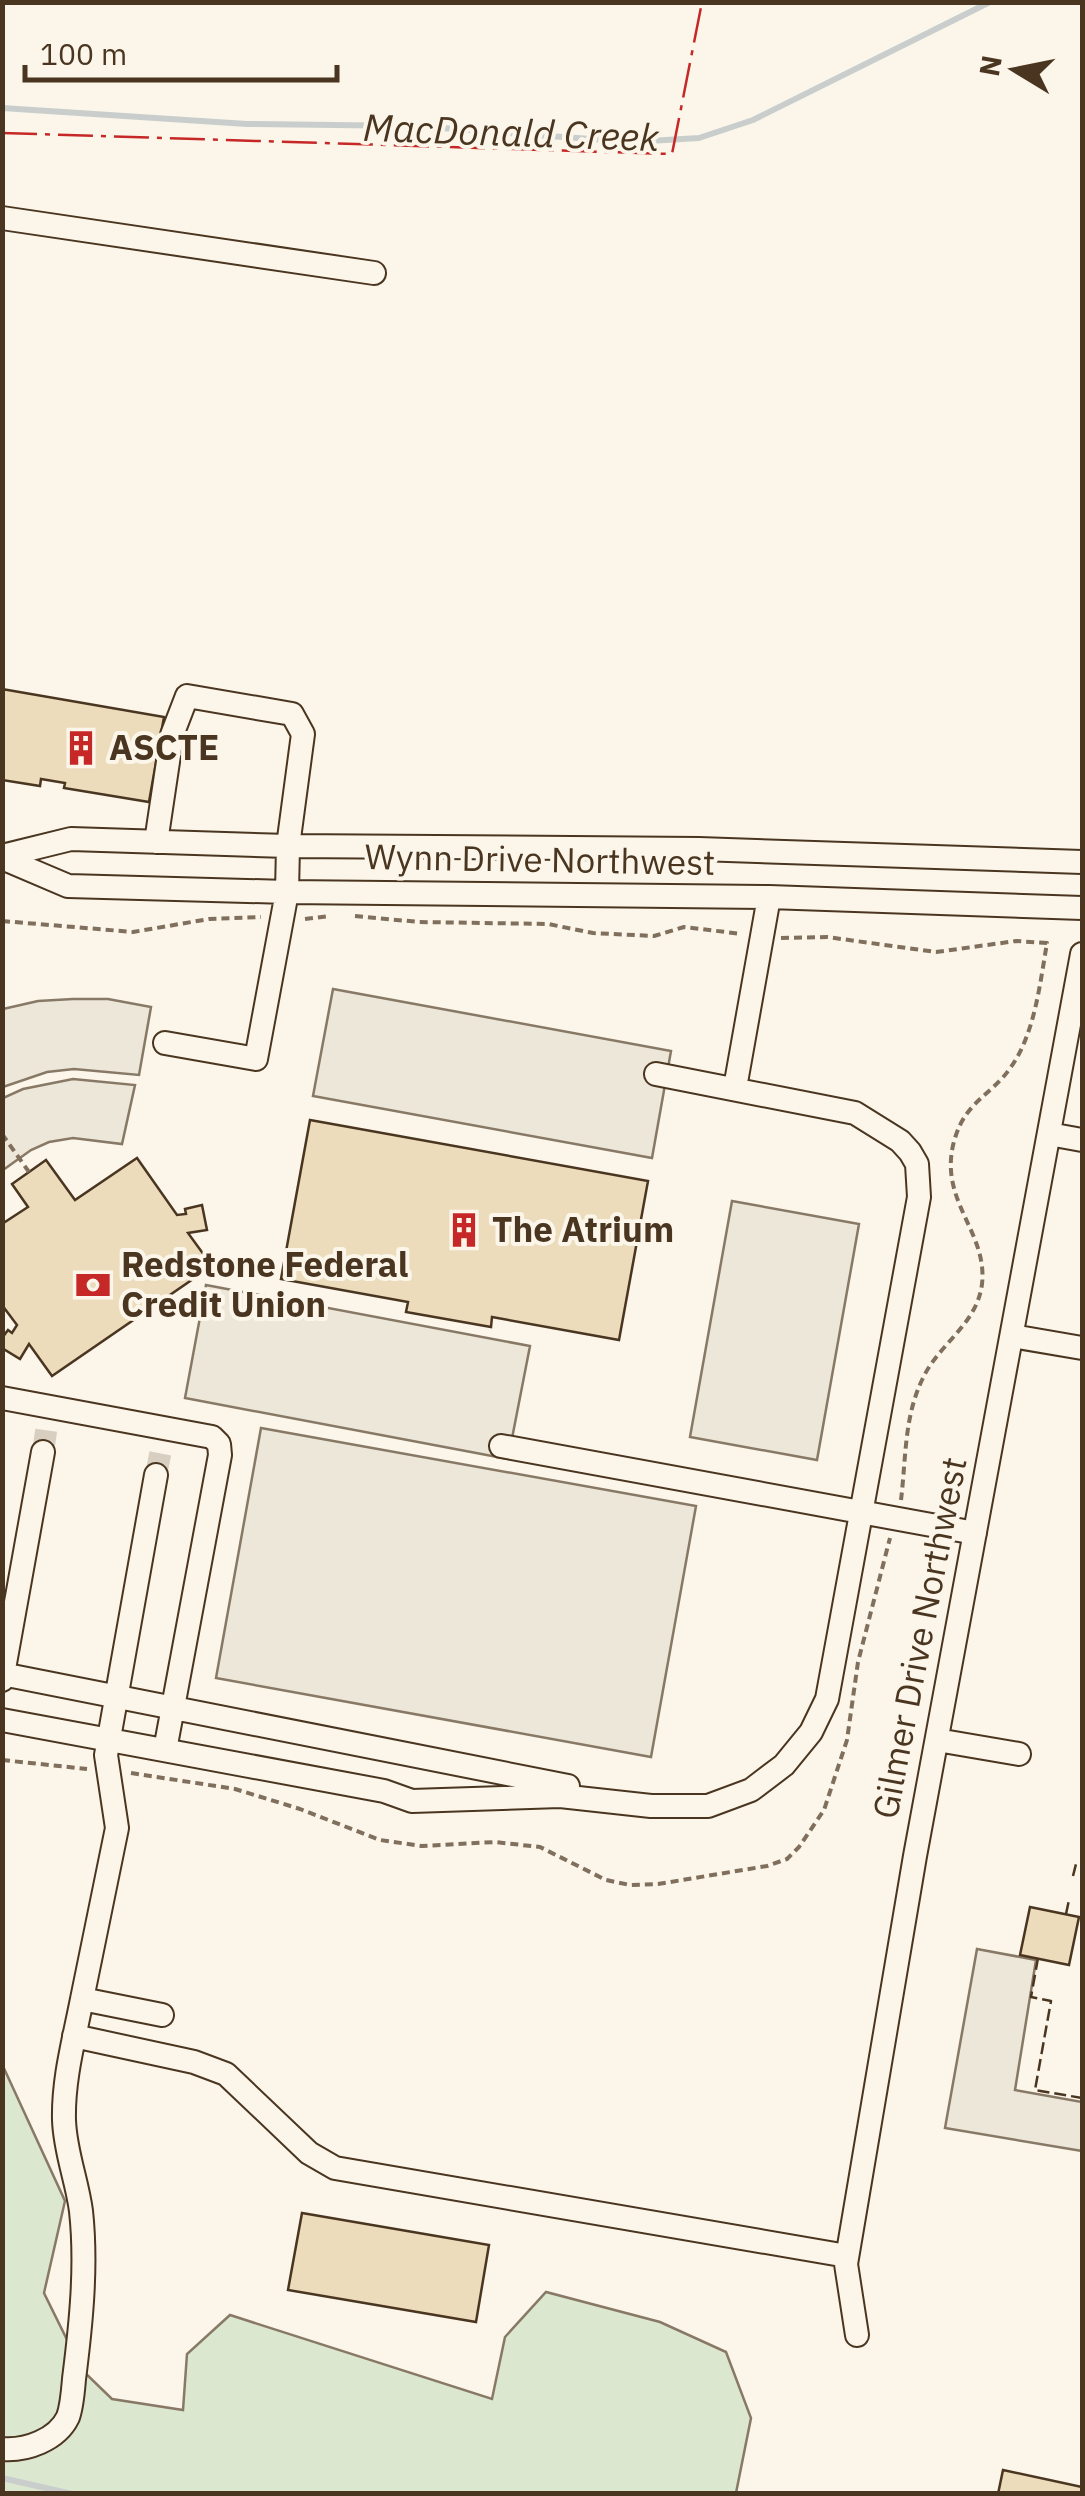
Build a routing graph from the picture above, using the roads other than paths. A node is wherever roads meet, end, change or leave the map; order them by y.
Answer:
1 (2, 218) edge
2 (374, 273) dead end
3 (156, 842) junction
4 (288, 846) junction
5 (2, 857) edge
6 (1082, 862) edge
7 (287, 892) junction
8 (769, 897) junction
9 (1082, 908) edge
10 (1082, 954) edge
11 (166, 1043) dead end
12 (656, 1074) dead end
13 (735, 1088) junction
14 (1049, 1134) junction
15 (1082, 1140) edge
16 (1012, 1336) junction
17 (1082, 1348) edge
18 (2, 1398) edge
19 (501, 1446) dead end
20 (43, 1452) tunnel mouth
21 (156, 1475) tunnel mouth
22 (862, 1512) junction
23 (975, 1533) junction
24 (3, 1676) edge
25 (116, 1694) junction
26 (173, 1705) junction
27 (2, 1720) edge
28 (108, 1740) junction
29 (937, 1740) junction
30 (164, 1750) junction
31 (1019, 1754) dead end
32 (610, 1800) junction
33 (82, 1999) junction
34 (162, 2015) dead end
35 (74, 2036) junction
36 (847, 2256) junction
37 (857, 2335) dead end
38 (2, 2449) edge

1 - 2 street
3 - 4 street, Wynn Drive Northwest
3 - 4 street
3 - 5 street, Wynn Drive Northwest
4 - 6 street, Wynn Drive Northwest
4 - 7 street
5 - 7 street, Wynn Drive Northwest
7 - 8 street, Wynn Drive Northwest
7 - 11 street
8 - 9 street, Wynn Drive Northwest
8 - 13 street
10 - 14 street, Gilmer Drive Northwest
12 - 13 street
13 - 22 street
14 - 15 street
14 - 16 street, Gilmer Drive Northwest
16 - 17 street
16 - 23 street, Gilmer Drive Northwest
18 - 26 street
19 - 22 street
20 - 24 street
21 - 25 street
22 - 23 street
22 - 32 street
23 - 29 street, Gilmer Drive Northwest
24 - 25 street
25 - 26 street
25 - 28 street
26 - 30 street
26 - 32 street
27 - 28 street
28 - 30 street
28 - 33 street
29 - 31 street
29 - 36 street, Gilmer Drive Northwest
30 - 32 street
33 - 34 street
33 - 35 street
35 - 36 street
35 - 38 street
36 - 37 street, Gilmer Drive Northwest

